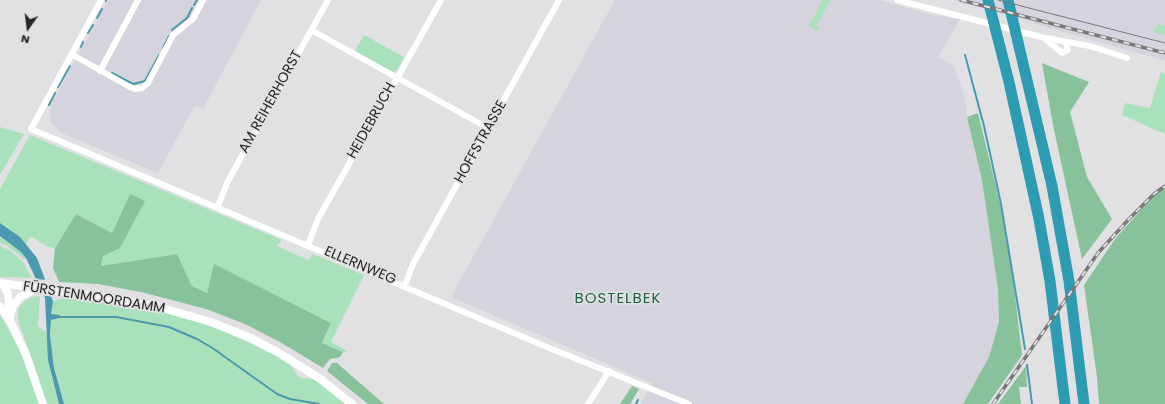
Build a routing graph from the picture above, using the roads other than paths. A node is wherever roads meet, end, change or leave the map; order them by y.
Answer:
1 (101, 0) edge
2 (138, 0) edge
3 (203, 0) edge
4 (328, 0) edge
5 (441, 0) edge
6 (559, 0) edge
7 (897, 0) edge
8 (988, 0) edge
9 (1008, 0) edge
10 (311, 30) junction
11 (1045, 38) junction
12 (1066, 43) junction
13 (71, 54) junction
14 (1127, 58) dead end
15 (100, 71) junction
16 (397, 77) junction
17 (488, 128) junction
18 (218, 206) junction
19 (308, 245) junction
20 (1, 284) edge
21 (405, 285) junction
22 (23, 290) junction
23 (0, 293) edge
24 (0, 306) edge
25 (10, 320) junction
26 (608, 371) junction
27 (43, 404) edge
28 (352, 404) edge
29 (588, 404) edge
30 (689, 404) edge
31 (1065, 404) edge
32 (1084, 404) edge

1 - 13 street
2 - 15 street
3 - 15 street
4 - 10 street, AM REIHERHORST
5 - 16 street, HEIDEBRUCH
6 - 17 street, HOFFSTRASSE
7 - 11 street
8 - 31 highway
9 - 32 highway
10 - 16 street
10 - 18 street, AM REIHERHORST
11 - 12 street
11 - 12 street
12 - 14 street
13 - 15 street
13 - 18 street, ELLERNWEG
16 - 17 street
16 - 19 street, HEIDEBRUCH
17 - 21 street, HOFFSTRASSE
18 - 19 street, ELLERNWEG
19 - 21 street, ELLERNWEG
20 - 22 main road, FÜRSTENMOORDAMM
20 - 23 main road
20 - 25 main road
21 - 26 street, ELLERNWEG
22 - 25 main road
22 - 28 main road, FÜRSTENMOORDAMM
24 - 25 main road
25 - 27 main road
26 - 29 street
26 - 30 street, ELLERNWEG

